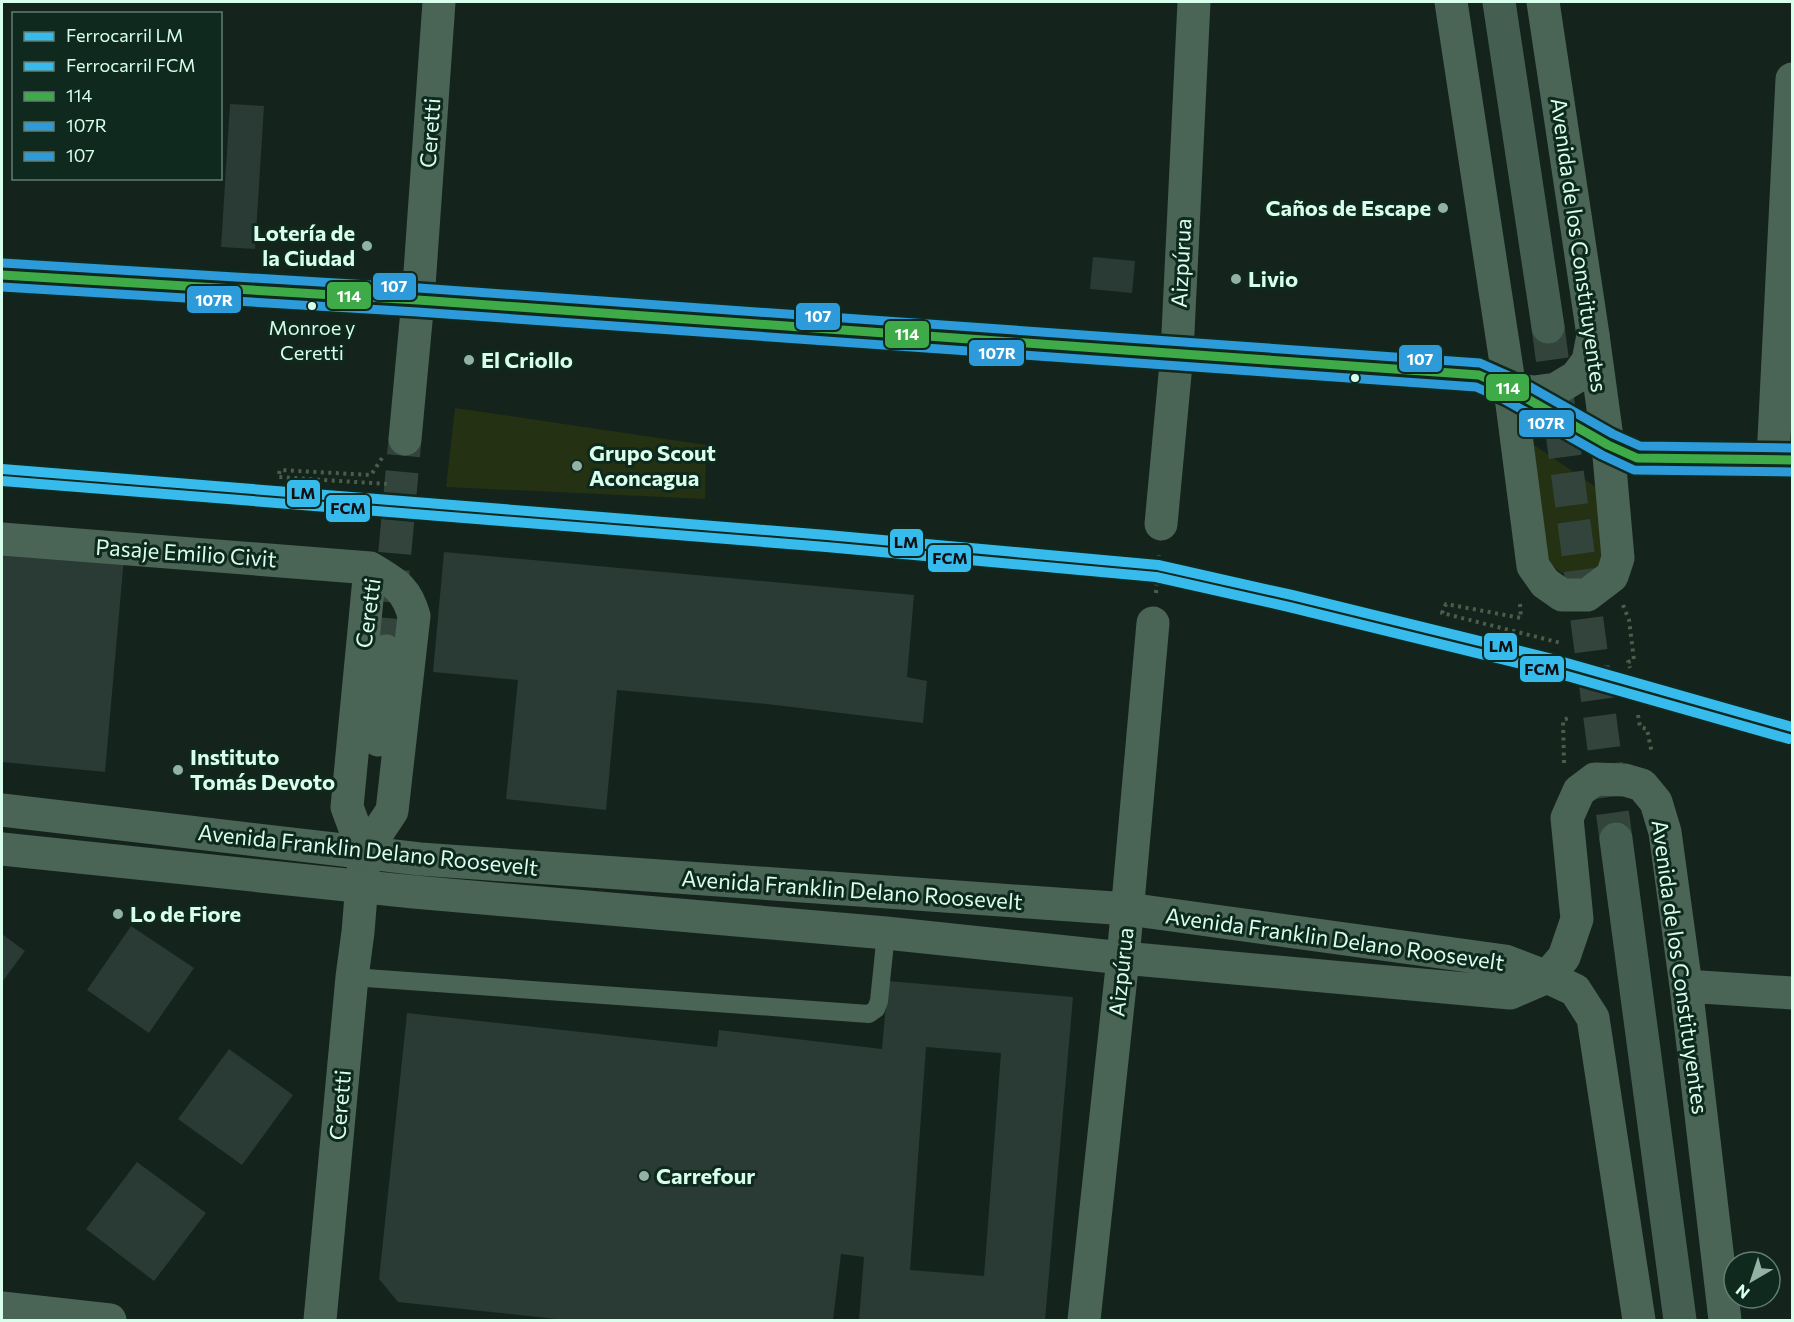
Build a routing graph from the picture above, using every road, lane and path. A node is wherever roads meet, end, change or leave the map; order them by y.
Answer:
1 (440, 2) edge
2 (1194, 2) edge
3 (1451, 2) edge
4 (1499, 2) edge
5 (1543, 2) edge
6 (1792, 79) edge
7 (2, 275) edge
8 (418, 300) junction
9 (1548, 327) tunnel mouth
10 (1593, 335) junction
11 (1177, 353) junction
12 (1510, 389) junction
13 (396, 445) joint
14 (1608, 445) junction
15 (1783, 460) edge
16 (387, 484) dead end
17 (1161, 524) joint
18 (2, 539) edge
19 (370, 568) junction
20 (1612, 576) junction
21 (1153, 623) joint
22 (386, 651) tunnel mouth
23 (1630, 668) dead end
24 (1638, 715) dead end
25 (1651, 748) dead end
26 (2, 810) edge
27 (1616, 839) tunnel mouth
28 (2, 849) edge
29 (364, 853) junction
30 (360, 887) junction
31 (1128, 909) junction
32 (886, 933) junction
33 (1123, 958) junction
34 (1547, 976) junction
35 (352, 977) junction
36 (1686, 986) junction
37 (1792, 993) edge
38 (2, 1308) edge
39 (110, 1320) edge
40 (320, 1320) edge
41 (1084, 1320) edge
42 (1639, 1320) edge
43 (1680, 1320) edge
44 (1725, 1320) edge

1 - 8 street, Ceretti
2 - 11 street, Aizpúrua
3 - 12 street
4 - 9 main road, Avenida de los Constituyentes
5 - 10 street, Avenida de los Constituyentes
6 - 15 street
7 - 8 street
8 - 11 street
8 - 13 street, Ceretti
10 - 12 street
10 - 14 street, Avenida de los Constituyentes
11 - 12 street
11 - 17 street, Aizpúrua
12 - 14 street
12 - 20 street
13 - 16 path
14 - 15 street
14 - 20 street, Avenida de los Constituyentes
17 - 21 path
18 - 19 street, Pasaje Emilio Civit
19 - 29 street, Ceretti
19 - 29 street, Ceretti
20 - 23 path
21 - 31 street, Aizpúrua
22 - 29 street, Ceretti
24 - 25 path
26 - 29 street, Avenida Franklin Delano Roosevelt
27 - 43 main road, Avenida de los Constituyentes
28 - 30 street, Avenida Franklin Delano Roosevelt
29 - 30 street, Ceretti
29 - 31 street, Avenida Franklin Delano Roosevelt
30 - 32 street, Avenida Franklin Delano Roosevelt
30 - 35 street, Ceretti
31 - 33 street, Aizpúrua
31 - 34 street, Avenida Franklin Delano Roosevelt
32 - 33 street, Avenida Franklin Delano Roosevelt
32 - 35 lane
33 - 34 street, Avenida Franklin Delano Roosevelt
33 - 41 street, Aizpúrua
34 - 36 street, Avenida de los Constituyentes
34 - 42 street
35 - 40 street, Ceretti
36 - 37 street
36 - 44 street, Avenida de los Constituyentes
38 - 39 street

